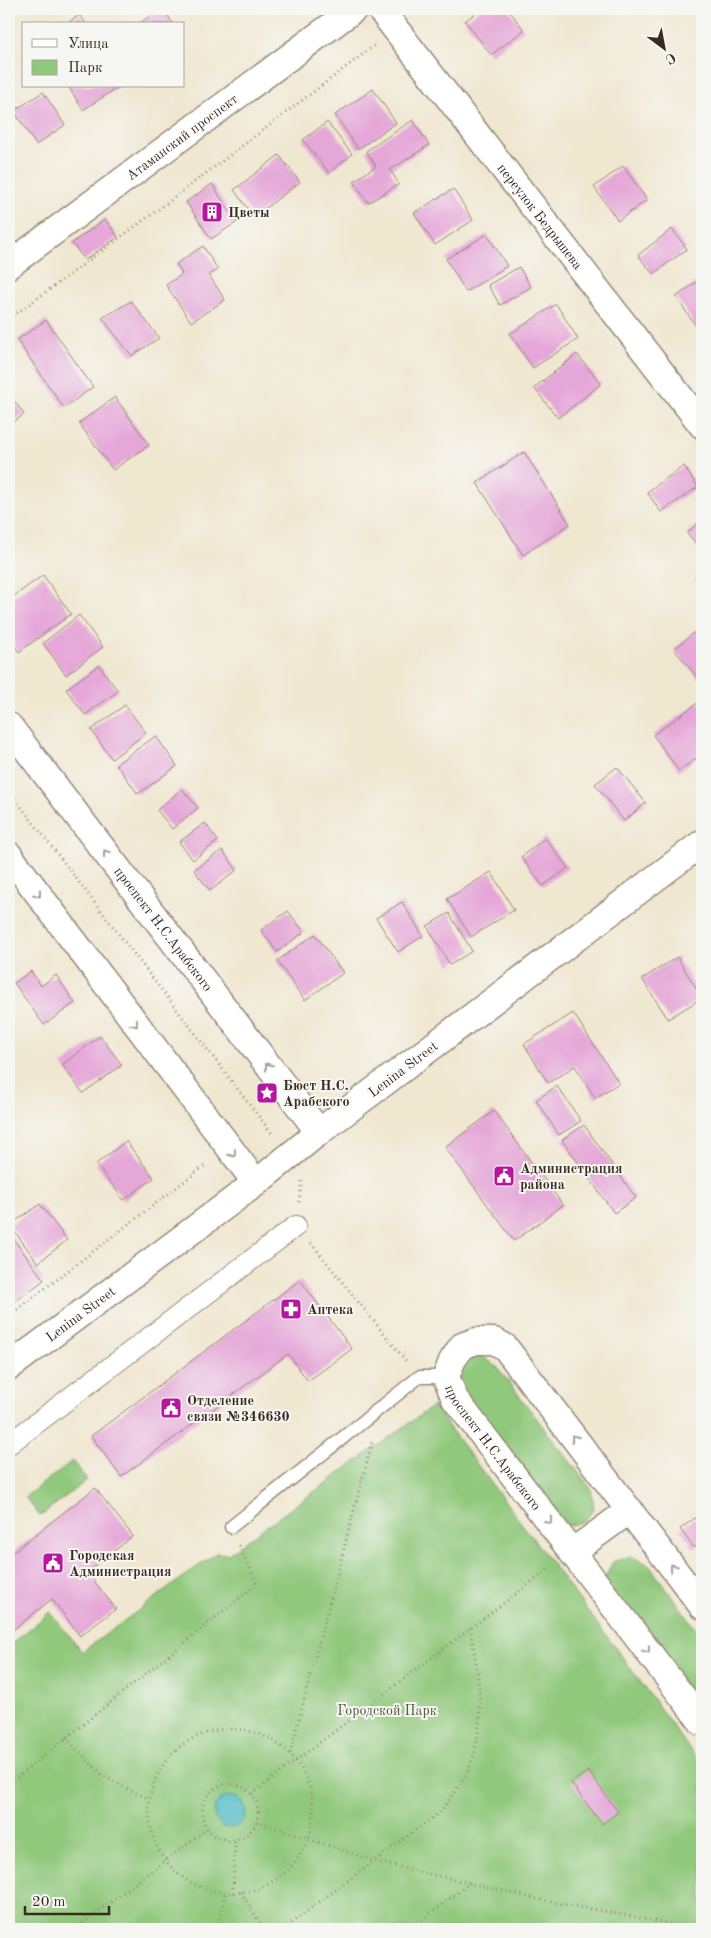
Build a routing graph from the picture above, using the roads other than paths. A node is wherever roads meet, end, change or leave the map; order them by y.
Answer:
1 (354, 9) edge
2 (380, 9) edge
3 (9, 265) edge
4 (702, 424) edge
5 (9, 726) edge
6 (702, 843) edge
7 (9, 855) edge
8 (319, 1132) junction
9 (256, 1183) junction
10 (296, 1226) road end
11 (9, 1367) edge
12 (446, 1377) junction
13 (9, 1444) edge
14 (630, 1510) junction
15 (231, 1527) road end
16 (572, 1552) junction
17 (702, 1606) edge
18 (702, 1722) edge

1 - 3 street, Атаманский проспект
2 - 4 street, переулок Бедрышева
8 -> 5 street, проспект Н.С.Арабского
6 - 8 street, Lenina Street
7 -> 9 street
8 - 9 street, Lenina Street
9 - 11 street, Lenina Street
10 - 13 street
14 -> 12 street, проспект Н.С.Арабского
12 - 15 lane
12 -> 16 street, проспект Н.С.Арабского
14 - 16 street
17 -> 14 street, проспект Н.С.Арабского
16 -> 18 street, проспект Н.С.Арабского

